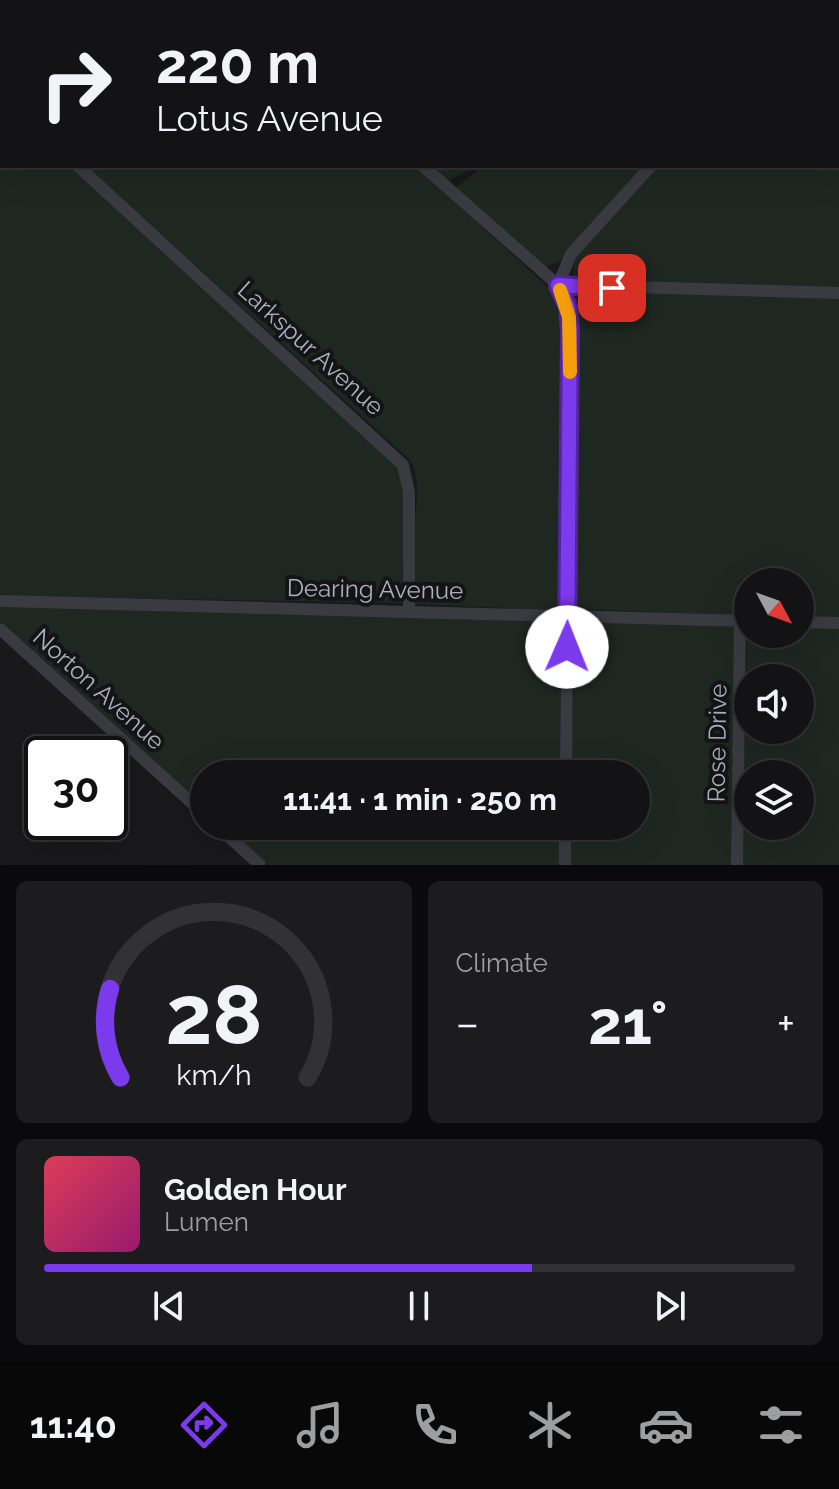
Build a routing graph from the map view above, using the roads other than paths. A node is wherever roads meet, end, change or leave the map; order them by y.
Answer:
1 (80, 168) edge
2 (425, 168) edge
3 (649, 168) edge
4 (558, 285) junction
5 (839, 293) edge
6 (0, 601) edge
7 (409, 612) junction
8 (567, 615) junction
9 (734, 621) edge
10 (814, 622) edge
11 (839, 623) edge
12 (0, 629) edge
13 (743, 648) edge
14 (566, 760) edge
15 (190, 801) edge
16 (232, 840) edge
17 (565, 840) edge
18 (260, 865) edge
19 (565, 865) edge
20 (737, 865) edge

1 - 7 street, Larkspur Avenue
2 - 4 street
3 - 4 street
4 - 5 street
4 - 8 street
6 - 7 street, Dearing Avenue
7 - 8 street, Dearing Avenue
8 - 9 street, Dearing Avenue
8 - 14 street
10 - 11 street
12 - 15 street, Norton Avenue
13 - 20 street, Rose Drive
16 - 18 street
17 - 19 street

